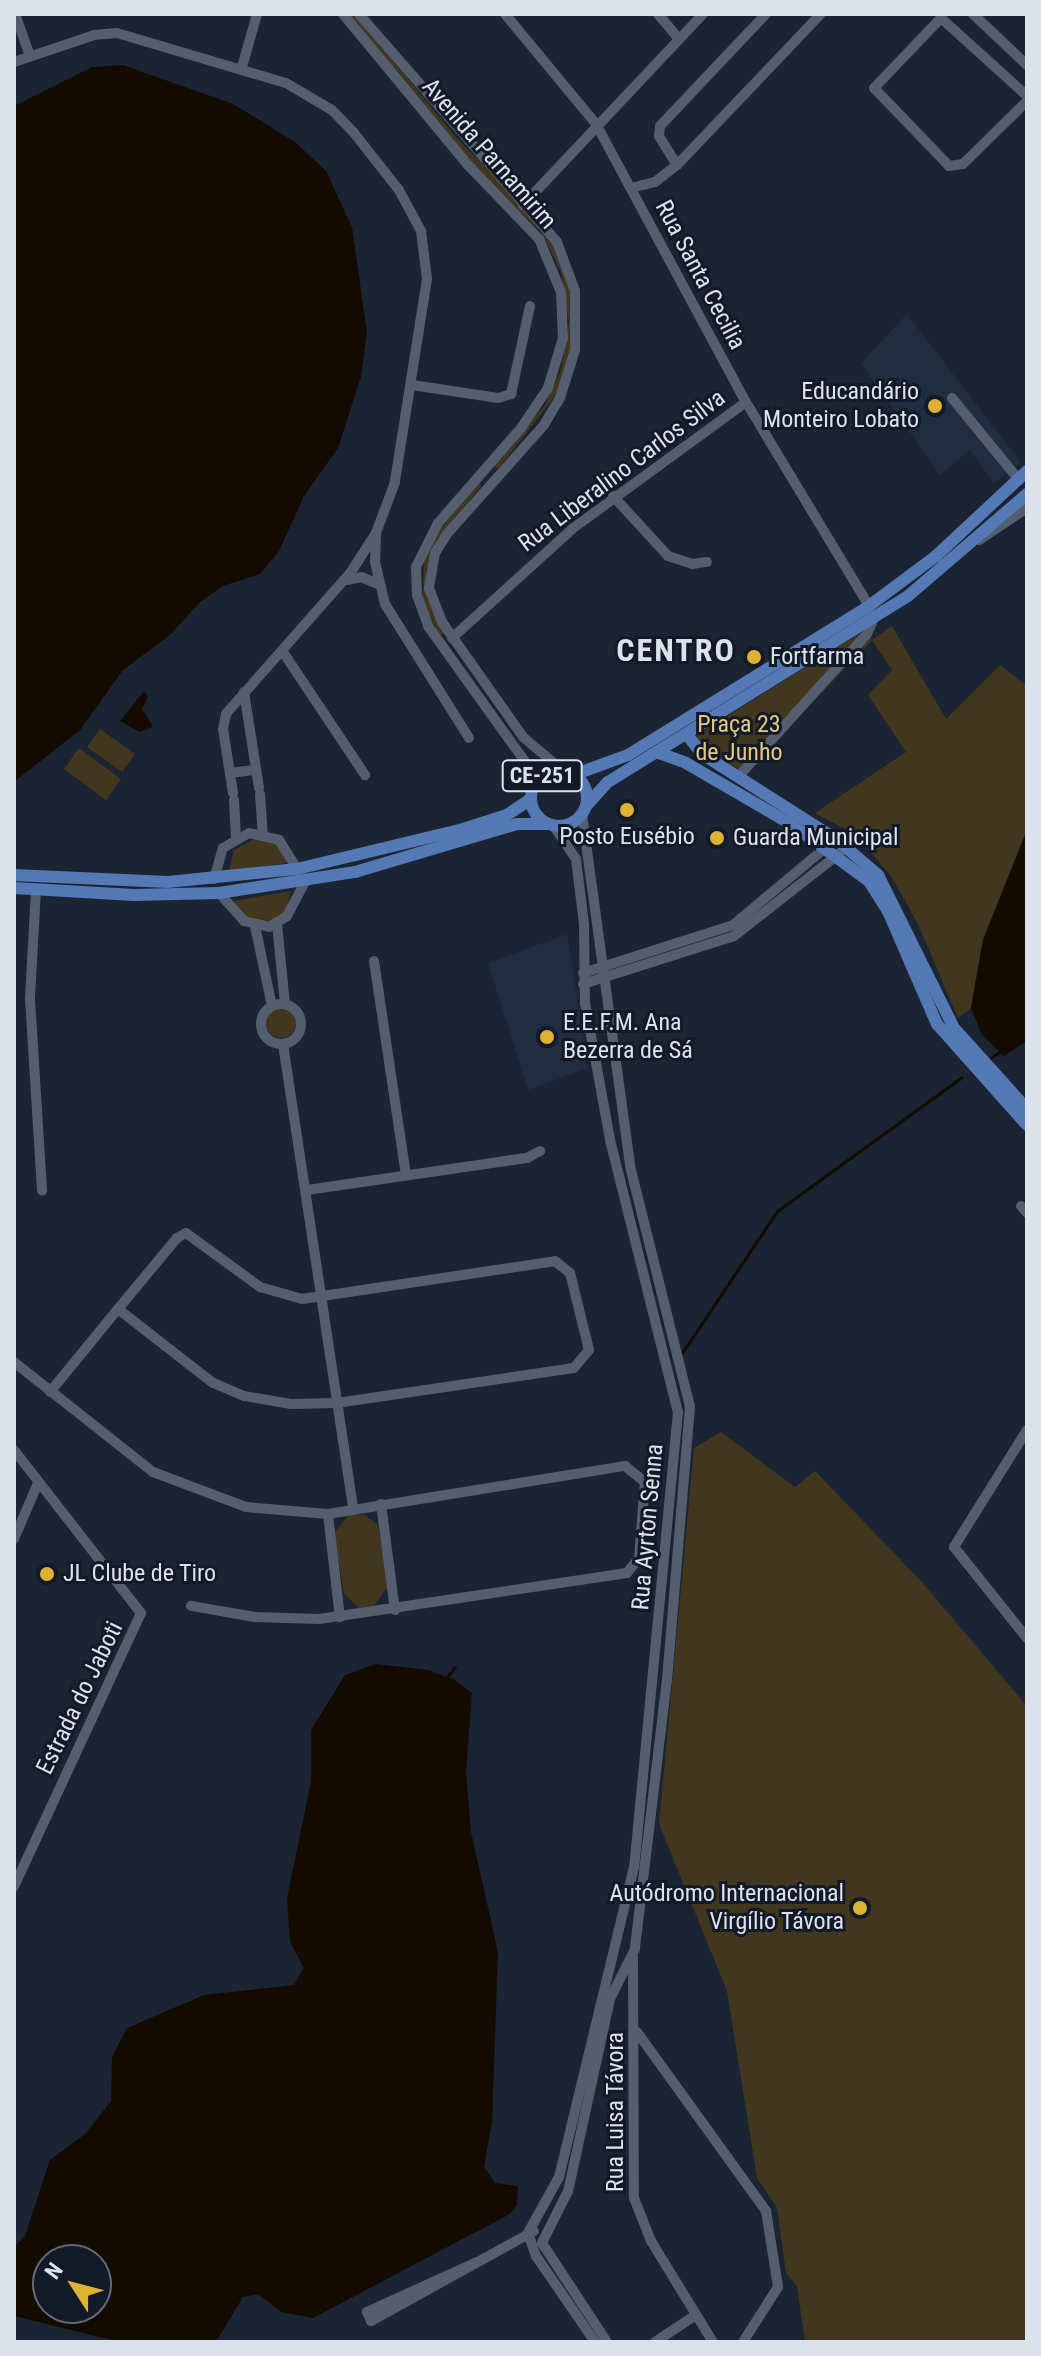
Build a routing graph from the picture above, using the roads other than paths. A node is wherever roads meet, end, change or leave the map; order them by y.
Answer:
1 (15, 14) edge
2 (257, 14) edge
3 (343, 14) edge
4 (359, 14) edge
5 (505, 14) edge
6 (658, 14) edge
7 (703, 14) edge
8 (766, 14) edge
9 (821, 14) edge
10 (973, 14) edge
11 (679, 39) junction
12 (30, 56) junction
13 (14, 62) edge
14 (1027, 65) edge
15 (242, 67) junction
16 (1027, 99) edge
17 (596, 124) junction
18 (677, 165) junction
19 (631, 188) junction
20 (523, 205) junction
21 (530, 306) dead end
22 (412, 385) junction
23 (952, 398) dead end
24 (746, 402) junction
25 (481, 473) junction
26 (1023, 476) edge
27 (492, 483) junction
28 (1027, 494) edge
29 (613, 496) junction
30 (1027, 508) edge
31 (376, 533) junction
32 (971, 546) junction
33 (707, 562) dead end
34 (345, 580) junction
35 (378, 584) junction
36 (869, 606) junction
37 (873, 620) junction
38 (452, 638) junction
39 (283, 652) junction
40 (244, 692) junction
41 (492, 694) junction
42 (482, 702) junction
43 (231, 708) junction
44 (248, 713) junction
45 (688, 736) junction
46 (469, 738) dead end
47 (659, 753) junction
48 (561, 769) junction
49 (256, 770) junction
50 (230, 773) junction
51 (576, 774) junction
52 (365, 775) dead end
53 (739, 776) junction
54 (535, 784) junction
55 (531, 799) junction
56 (584, 810) junction
57 (550, 824) junction
58 (263, 833) junction
59 (236, 838) junction
60 (837, 847) junction
61 (297, 869) junction
62 (14, 875) edge
63 (214, 879) junction
64 (306, 880) junction
65 (14, 888) edge
66 (36, 890) junction
67 (219, 893) junction
68 (277, 924) junction
69 (255, 926) junction
70 (277, 954) junction
71 (264, 956) junction
72 (374, 961) dead end
73 (607, 973) junction
74 (583, 978) junction
75 (285, 1004) junction
76 (272, 1006) junction
77 (283, 1044) junction
78 (1027, 1109) edge
79 (1027, 1125) edge
80 (540, 1151) dead end
81 (406, 1176) junction
82 (307, 1190) junction
83 (42, 1191) dead end
84 (322, 1295) junction
85 (118, 1309) junction
86 (14, 1362) edge
87 (673, 1388) junction
88 (50, 1392) junction
89 (337, 1403) junction
90 (690, 1406) junction
91 (678, 1412) junction
92 (1027, 1430) edge
93 (14, 1450) edge
94 (38, 1483) junction
95 (381, 1504) junction
96 (353, 1509) junction
97 (328, 1514) junction
98 (14, 1539) edge
99 (191, 1606) dead end
100 (395, 1610) junction
101 (340, 1617) junction
102 (1027, 1638) edge
103 (14, 1887) edge
104 (633, 1957) junction
105 (607, 1962) junction
106 (622, 1973) junction
107 (635, 1981) junction
108 (637, 2032) junction
109 (547, 2226) junction
110 (528, 2233) junction
111 (696, 2315) junction
112 (369, 2317) dead end
113 (595, 2342) edge
114 (607, 2342) edge
115 (655, 2342) edge
116 (713, 2342) edge
117 (743, 2342) edge

1 - 12 street
2 - 15 street
3 - 25 street, Avenida Parnamirim
4 - 20 street, Avenida Parnamirim
5 - 17 street, Rua Santa Cecilia
6 - 11 street
7 - 11 street
8 - 18 street
9 - 18 street
10 - 14 street
11 - 17 street
12 - 13 street
12 - 15 street
15 - 22 street
16 - 16 street
17 - 19 street, Rua Santa Cecilia
17 - 20 street
18 - 19 street
19 - 24 street, Rua Santa Cecilia
20 - 27 street, Avenida Parnamirim
21 - 22 street
22 - 31 street
23 - 26 street
24 - 29 street, Rua Liberalino Carlos Silva
24 - 36 street, Rua Santa Cecilia
25 - 27 street
25 - 42 street, Avenida Parnamirim
26 - 36 main road, CE-251
27 - 38 street, Avenida Parnamirim
28 - 32 main road, CE-251
29 - 33 street
29 - 38 street, Rua Liberalino Carlos Silva
30 - 32 street
31 - 34 street
31 - 35 street
32 - 37 main road, CE-251
34 - 35 street
34 - 39 street
35 - 46 street
36 - 51 main road, CE-251
37 - 45 main road, CE-251
37 - 53 street
38 - 41 street, Avenida Parnamirim
39 - 40 street
39 - 52 street
40 - 43 street
40 - 44 street
41 - 42 street
41 - 48 street, Avenida Parnamirim
42 - 54 street, Avenida Parnamirim
43 - 44 street
43 - 50 street
44 - 49 street
45 - 47 main road, CE-251
45 - 53 main road
47 - 56 main road, CE-251
47 - 60 main road
48 - 51 main road, CE-251
48 - 54 main road, CE-251
49 - 50 street
49 - 58 street
50 - 59 street
51 - 56 main road, CE-251
53 - 60 main road
54 - 55 main road, CE-251
55 - 57 main road, CE-251
55 - 61 main road
56 - 57 main road, CE-251
56 - 73 street, Rua Ayrton Senna
57 - 64 main road
57 - 74 street, Rua Ayrton Senna
58 - 59 street
58 - 61 street
59 - 63 street
60 - 73 street
60 - 78 main road
60 - 79 main road
61 - 63 main road
62 - 63 main road
64 - 67 main road
64 - 68 street
65 - 66 main road
66 - 67 main road
66 - 83 street
67 - 69 street
68 - 69 street
68 - 70 street
69 - 71 street
70 - 71 street
70 - 75 street
71 - 76 street
72 - 81 street
73 - 74 street
73 - 90 street, Rua Ayrton Senna
74 - 87 street, Rua Ayrton Senna
75 - 76 street
75 - 77 street
76 - 77 street
77 - 82 street
80 - 81 street
81 - 82 street
82 - 84 street
84 - 85 street
84 - 89 street
84 - 89 street
85 - 88 street
85 - 89 street
86 - 88 street
87 - 90 street
87 - 91 street, Rua Ayrton Senna
88 - 97 street
89 - 96 street
90 - 91 street
90 - 104 street, Rua Ayrton Senna
91 - 105 street, Rua Ayrton Senna
92 - 102 street
93 - 94 street
94 - 98 street
94 - 103 street, Estrada do Jaboti
95 - 96 street
95 - 100 street
95 - 100 street
96 - 97 street
97 - 101 street
99 - 101 street
100 - 101 street
104 - 106 street
104 - 107 street, Rua Luisa Távora
105 - 106 street
105 - 110 street, Rua Ayrton Senna
106 - 107 street
106 - 109 street
107 - 108 street, Rua Luisa Távora
108 - 111 street, Rua Luisa Távora
108 - 117 street
109 - 110 street
109 - 114 street
110 - 112 street
110 - 113 street
111 - 115 street
111 - 116 street, Rua Luisa Távora

